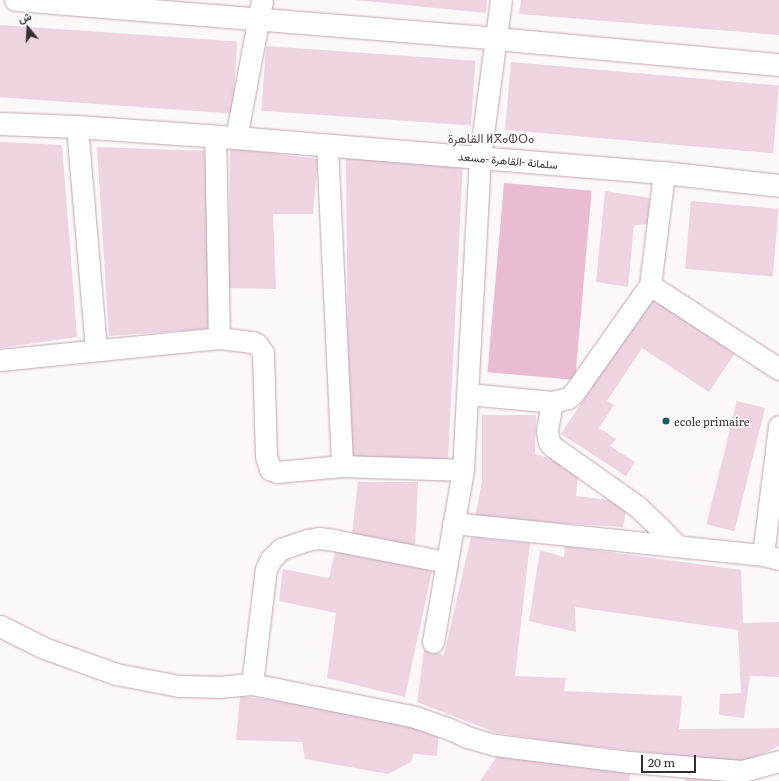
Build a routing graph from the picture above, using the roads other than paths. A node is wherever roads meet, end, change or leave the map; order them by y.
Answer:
1 (16, 0) edge
2 (501, 0) edge
3 (261, 10) edge
4 (497, 39) junction
5 (779, 65) edge
6 (0, 124) edge
7 (77, 127) junction
8 (226, 137) junction
9 (327, 145) junction
10 (480, 157) junction
11 (664, 173) junction
12 (779, 186) edge
13 (650, 285) junction
14 (219, 338) junction
15 (96, 350) junction
16 (0, 360) edge
17 (779, 369) edge
18 (468, 394) junction
19 (552, 402) junction
20 (779, 426) edge
21 (342, 466) junction
22 (463, 470) junction
23 (453, 523) junction
24 (677, 546) junction
25 (771, 557) edge
26 (446, 562) junction
27 (0, 626) edge
28 (433, 642) dead end
29 (252, 684) junction
30 (779, 761) edge

1 - 3 street
2 - 4 street
3 - 4 street
3 - 8 street
4 - 5 street
4 - 10 street
6 - 7 street, سلمانة -القاهرة -مسعد
7 - 8 street, سلمانة -القاهرة -مسعد
7 - 15 street
8 - 9 street, سلمانة -القاهرة -مسعد
8 - 14 street
9 - 10 street, سلمانة -القاهرة -مسعد
9 - 21 street
10 - 11 street, سلمانة -القاهرة -مسعد
10 - 18 street
11 - 12 street, سلمانة -القاهرة -مسعد
11 - 13 street
13 - 17 street
13 - 19 street
14 - 15 street
14 - 21 street
15 - 16 street
18 - 19 street
18 - 22 street
19 - 24 street
20 - 25 street
21 - 22 street
22 - 23 street
23 - 24 street
23 - 26 street
24 - 25 street
26 - 28 street
26 - 29 street
27 - 29 street
29 - 30 street

